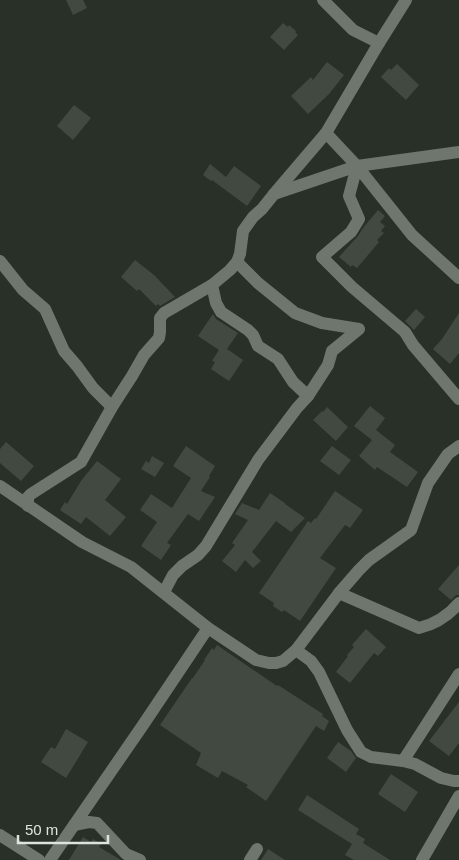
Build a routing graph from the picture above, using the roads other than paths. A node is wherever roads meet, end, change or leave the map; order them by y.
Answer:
1 (323, 0) edge
2 (406, 0) edge
3 (379, 43) junction
4 (326, 133) junction
5 (459, 152) edge
6 (357, 166) junction
7 (274, 194) junction
8 (0, 260) edge
9 (237, 262) junction
10 (459, 278) edge
11 (212, 285) junction
12 (308, 396) junction
13 (459, 399) edge
14 (112, 407) junction
15 (459, 446) edge
16 (0, 486) edge
17 (28, 506) junction
18 (164, 592) junction
19 (339, 593) junction
20 (459, 603) edge
21 (208, 628) junction
22 (296, 650) junction
23 (459, 674) edge
24 (403, 761) junction
25 (459, 781) edge
26 (459, 796) edge
27 (74, 825) junction
28 (0, 835) edge
29 (39, 860) edge
30 (50, 860) edge
31 (140, 860) edge
32 (422, 860) edge

1 - 3 street
2 - 3 street
3 - 4 street
4 - 6 street
4 - 7 street
5 - 6 street
6 - 7 street
6 - 10 street
6 - 13 street
7 - 9 street
8 - 14 street
9 - 11 street
9 - 12 street
11 - 12 street
11 - 14 street
12 - 18 street
14 - 17 street
15 - 19 street
16 - 17 street
17 - 18 street
18 - 21 street
19 - 20 street
19 - 22 street
21 - 22 street
21 - 27 street
22 - 24 street
23 - 24 street
24 - 25 street
26 - 32 street
27 - 30 street
27 - 31 street
28 - 29 street

